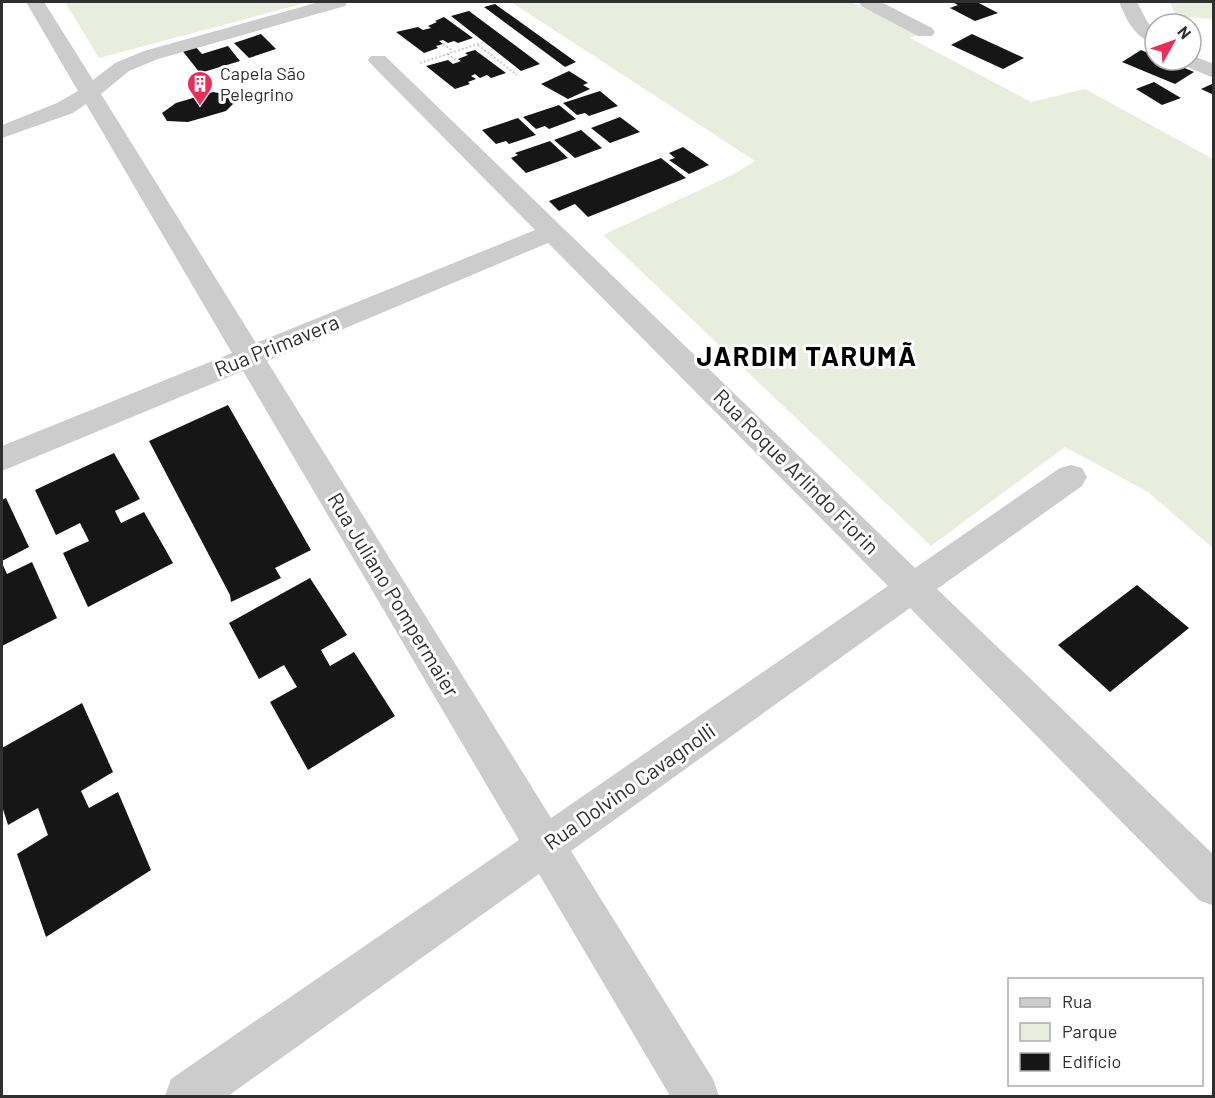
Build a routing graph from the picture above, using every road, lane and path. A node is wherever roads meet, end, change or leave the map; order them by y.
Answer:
1 (35, 2) edge
2 (338, 2) edge
3 (868, 2) edge
4 (1128, 2) edge
5 (1143, 28) edge
6 (925, 32) dead end
7 (484, 42) dead end
8 (443, 44) dead end
9 (477, 44) junction
10 (453, 52) junction
11 (447, 54) junction
12 (378, 60) dead end
13 (458, 62) dead end
14 (414, 66) dead end
15 (517, 75) dead end
16 (90, 93) junction
17 (2, 132) edge
18 (552, 232) junction
19 (249, 358) junction
20 (2, 459) edge
21 (1071, 477) dead end
22 (913, 588) junction
23 (545, 847) junction
24 (1214, 885) edge
25 (189, 1096) edge
26 (696, 1096) edge

1 - 16 street, Rua Juliano Pompermaier
2 - 16 street
3 - 6 street
4 - 5 street
7 - 9 path
8 - 10 path
9 - 10 path
9 - 15 path
10 - 11 path
11 - 13 path
11 - 14 path
12 - 18 street, Rua Roque Arlindo Fiorin
16 - 17 street
16 - 19 street, Rua Juliano Pompermaier
18 - 19 street, Rua Primavera
18 - 22 street, Rua Roque Arlindo Fiorin
19 - 20 street, Rua Primavera
19 - 23 street, Rua Juliano Pompermaier
21 - 22 street, Rua Dolvino Cavagnolli
22 - 23 street, Rua Dolvino Cavagnolli
22 - 24 street, Rua Roque Arlindo Fiorin
23 - 25 street, Rua Dolvino Cavagnolli
23 - 26 street, Rua Juliano Pompermaier

